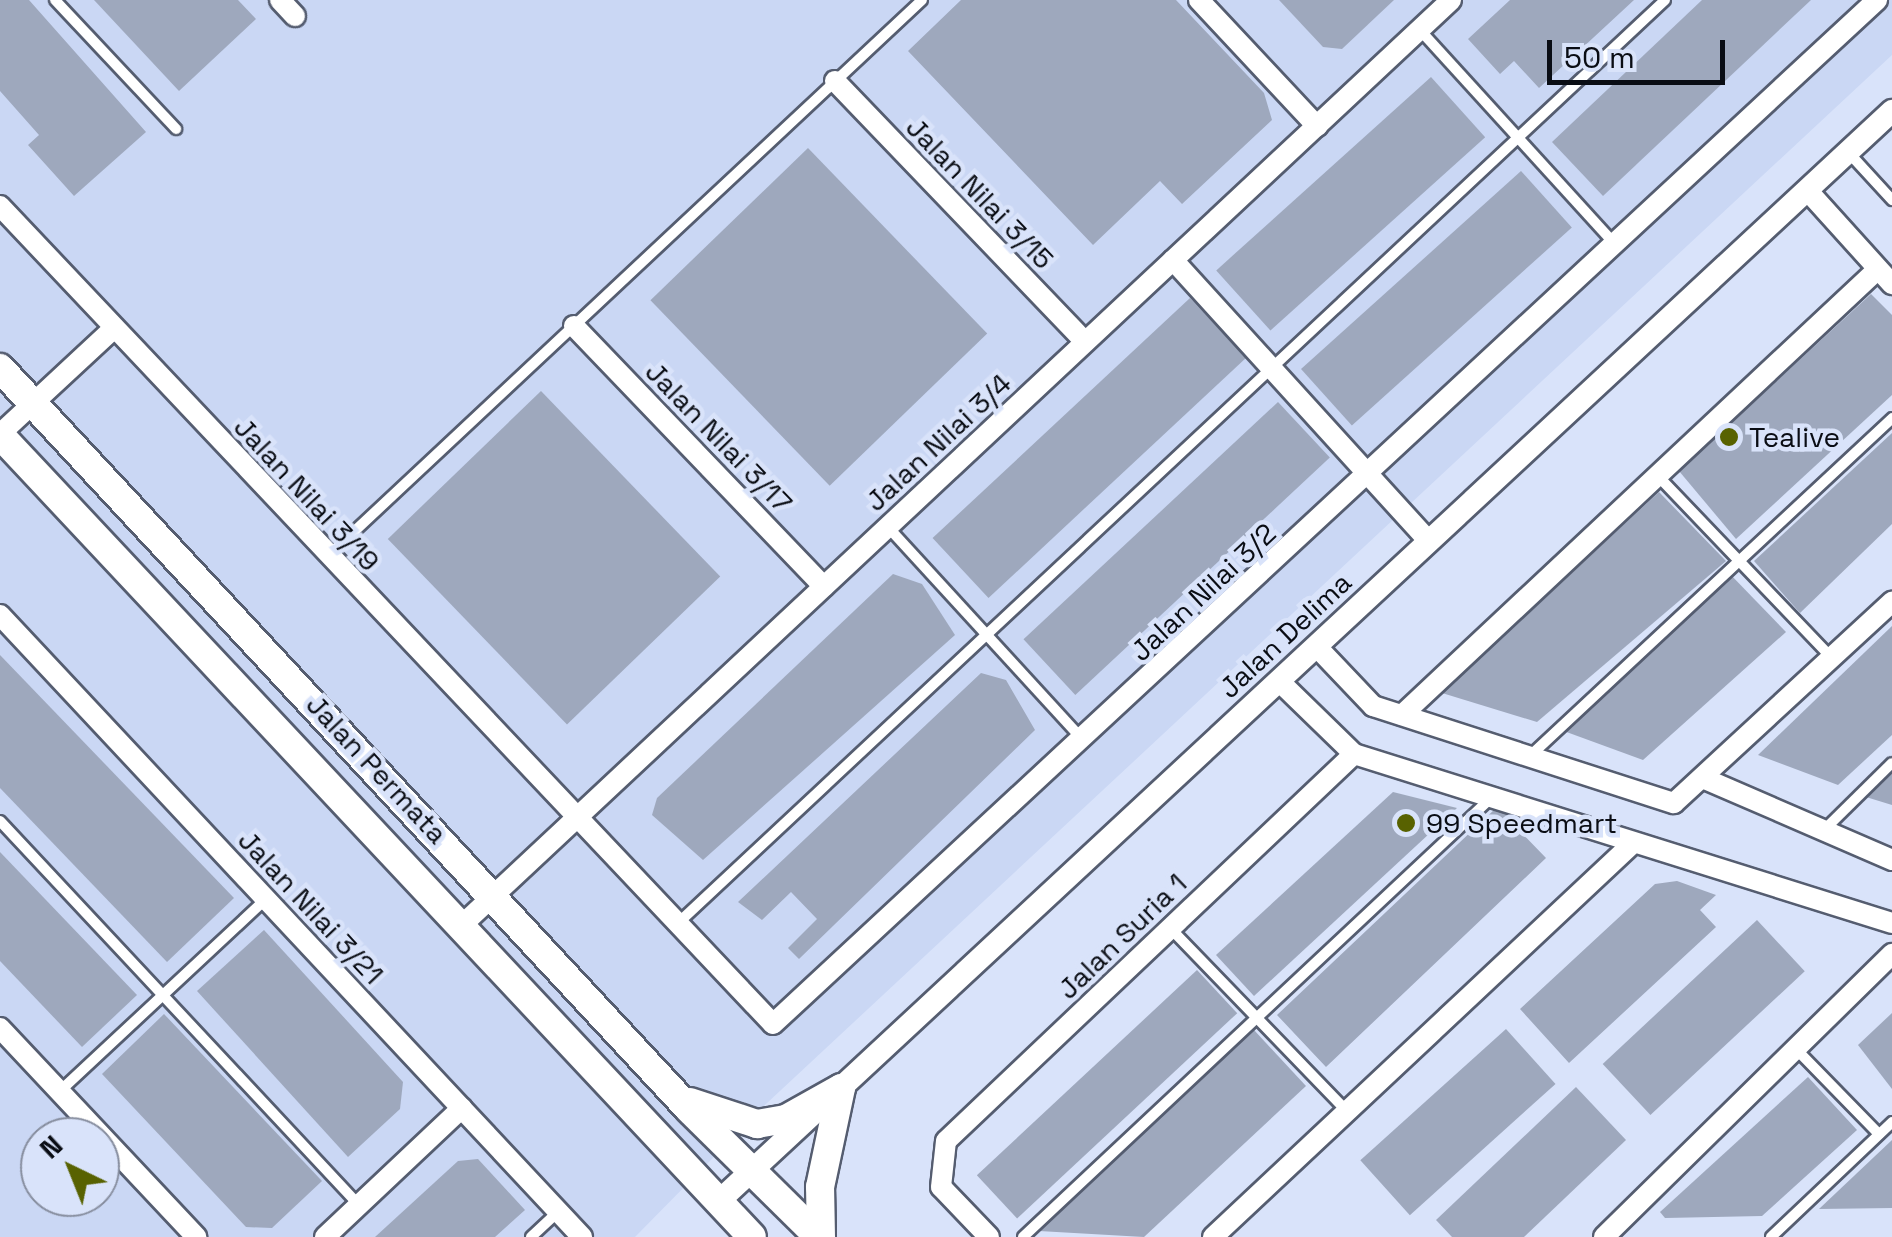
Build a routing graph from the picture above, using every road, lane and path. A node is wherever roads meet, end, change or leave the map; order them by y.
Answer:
1 (54, 0) edge
2 (280, 0) edge
3 (922, 0) edge
4 (1198, 0) edge
5 (1665, 0) edge
6 (1877, 0) edge
7 (1886, 0) edge
8 (1439, 4) edge
9 (1892, 6) edge
10 (295, 16) dead end
11 (1420, 30) junction
12 (835, 82) junction
13 (1892, 111) edge
14 (1317, 126) junction
15 (176, 129) dead end
16 (1516, 139) junction
17 (1848, 152) junction
18 (1807, 190) junction
19 (1892, 200) edge
20 (0, 206) edge
21 (1615, 244) junction
22 (1173, 260) junction
23 (1885, 276) edge
24 (574, 326) junction
25 (114, 328) junction
26 (1085, 342) junction
27 (0, 368) edge
28 (1272, 368) junction
29 (33, 403) junction
30 (1892, 418) edge
31 (0, 434) edge
32 (1369, 474) junction
33 (1656, 474) junction
34 (888, 526) junction
35 (1430, 541) junction
36 (328, 556) junction
37 (1738, 560) junction
38 (824, 586) junction
39 (1892, 602) edge
40 (0, 615) edge
41 (986, 634) junction
42 (1316, 646) junction
43 (1833, 658) junction
44 (1280, 682) junction
45 (1402, 715) junction
46 (1084, 741) junction
47 (1354, 754) junction
48 (1530, 756) junction
49 (1892, 763) edge
50 (1705, 780) junction
51 (1492, 798) junction
52 (574, 820) junction
53 (0, 821) edge
54 (1824, 830) junction
55 (1630, 845) junction
56 (1892, 860) edge
57 (495, 895) junction
58 (266, 899) junction
59 (1892, 923) edge
60 (462, 925) junction
61 (674, 927) junction
62 (1170, 928) junction
63 (1892, 954) edge
64 (163, 995) junction
65 (1256, 1017) junction
66 (0, 1028) edge
67 (1794, 1048) junction
68 (841, 1088) junction
69 (60, 1092) junction
70 (678, 1097) junction
71 (462, 1108) junction
72 (1348, 1112) junction
73 (1892, 1122) edge
74 (1879, 1134) junction
75 (752, 1171) junction
76 (718, 1202) junction
77 (359, 1205) junction
78 (558, 1212) junction
79 (196, 1237) edge
80 (325, 1237) edge
81 (531, 1237) edge
82 (582, 1237) edge
83 (752, 1237) edge
84 (820, 1237) edge
85 (989, 1237) edge
86 (1023, 1237) edge
87 (1213, 1237) edge
88 (1604, 1237) edge
89 (1771, 1237) edge

1 - 15 lane
2 - 10 street
3 - 12 lane
4 - 14 street
5 - 16 lane
6 - 21 street, Jalan Nilai 3/2
7 - 9 street
8 - 11 street, Jalan Nilai 3/4
11 - 14 street, Jalan Nilai 3/4
11 - 16 lane
12 - 24 lane
12 - 26 street, Jalan Nilai 3/15
13 - 17 street, Jalan Delima
14 - 22 street, Jalan Nilai 3/4
16 - 21 lane
16 - 28 lane
17 - 18 street, Jalan Delima
17 - 19 lane
18 - 23 street
18 - 35 street, Jalan Delima
20 - 25 street, Jalan Nilai 3/19
21 - 32 street, Jalan Nilai 3/2
22 - 26 street, Jalan Nilai 3/4
22 - 28 street
23 - 33 street
24 - 36 lane
24 - 38 street, Jalan Nilai 3/17
25 - 29 street
25 - 36 street, Jalan Nilai 3/19
26 - 34 street, Jalan Nilai 3/4
27 - 29 main road, Jalan Permata
28 - 32 street
28 - 41 lane
29 - 31 street
29 - 57 main road, Jalan Permata
30 - 37 lane
31 - 60 main road, Jalan Permata
32 - 35 street
32 - 46 street, Jalan Nilai 3/2
33 - 37 lane
33 - 45 street
34 - 38 street, Jalan Nilai 3/4
34 - 41 lane
35 - 42 street, Jalan Delima
36 - 52 street, Jalan Nilai 3/19
37 - 43 lane
37 - 48 lane
38 - 52 street, Jalan Nilai 3/4
39 - 43 street
40 - 58 street, Jalan Nilai 3/21
41 - 46 lane
41 - 61 lane
42 - 44 street, Jalan Delima
42 - 45 street
43 - 50 street
44 - 47 street
44 - 68 street, Jalan Delima
45 - 48 street
46 - 61 street, Jalan Nilai 3/2
47 - 51 street
47 - 62 street, Jalan Suria 1
48 - 50 street
49 - 54 lane
50 - 54 street
51 - 55 street
51 - 65 lane
52 - 57 street, Jalan Nilai 3/4
52 - 61 street, Jalan Nilai 3/2
53 - 64 lane
54 - 56 street
55 - 59 street
55 - 72 street
57 - 60 street, Jalan Nilai 3/4
57 - 70 main road, Jalan Permata
58 - 64 lane
58 - 71 street, Jalan Nilai 3/21
60 - 76 main road, Jalan Permata
62 - 65 lane
62 - 85 street, Jalan Suria 1
63 - 67 street
64 - 69 lane
64 - 77 lane
65 - 72 lane
65 - 86 lane
66 - 69 street
67 - 74 lane
67 - 88 street
68 - 70 main road
68 - 75 street, Jalan Delima
68 - 84 main road
69 - 79 street
70 - 75 main road, Jalan Permata
71 - 77 street
71 - 78 street, Jalan Nilai 3/21
72 - 87 street
73 - 74 lane
74 - 89 lane
75 - 76 street, Jalan Delima
75 - 84 main road, Jalan Permata
76 - 83 main road, Jalan Permata
77 - 80 street
78 - 81 lane
78 - 82 street, Jalan Nilai 3/21

